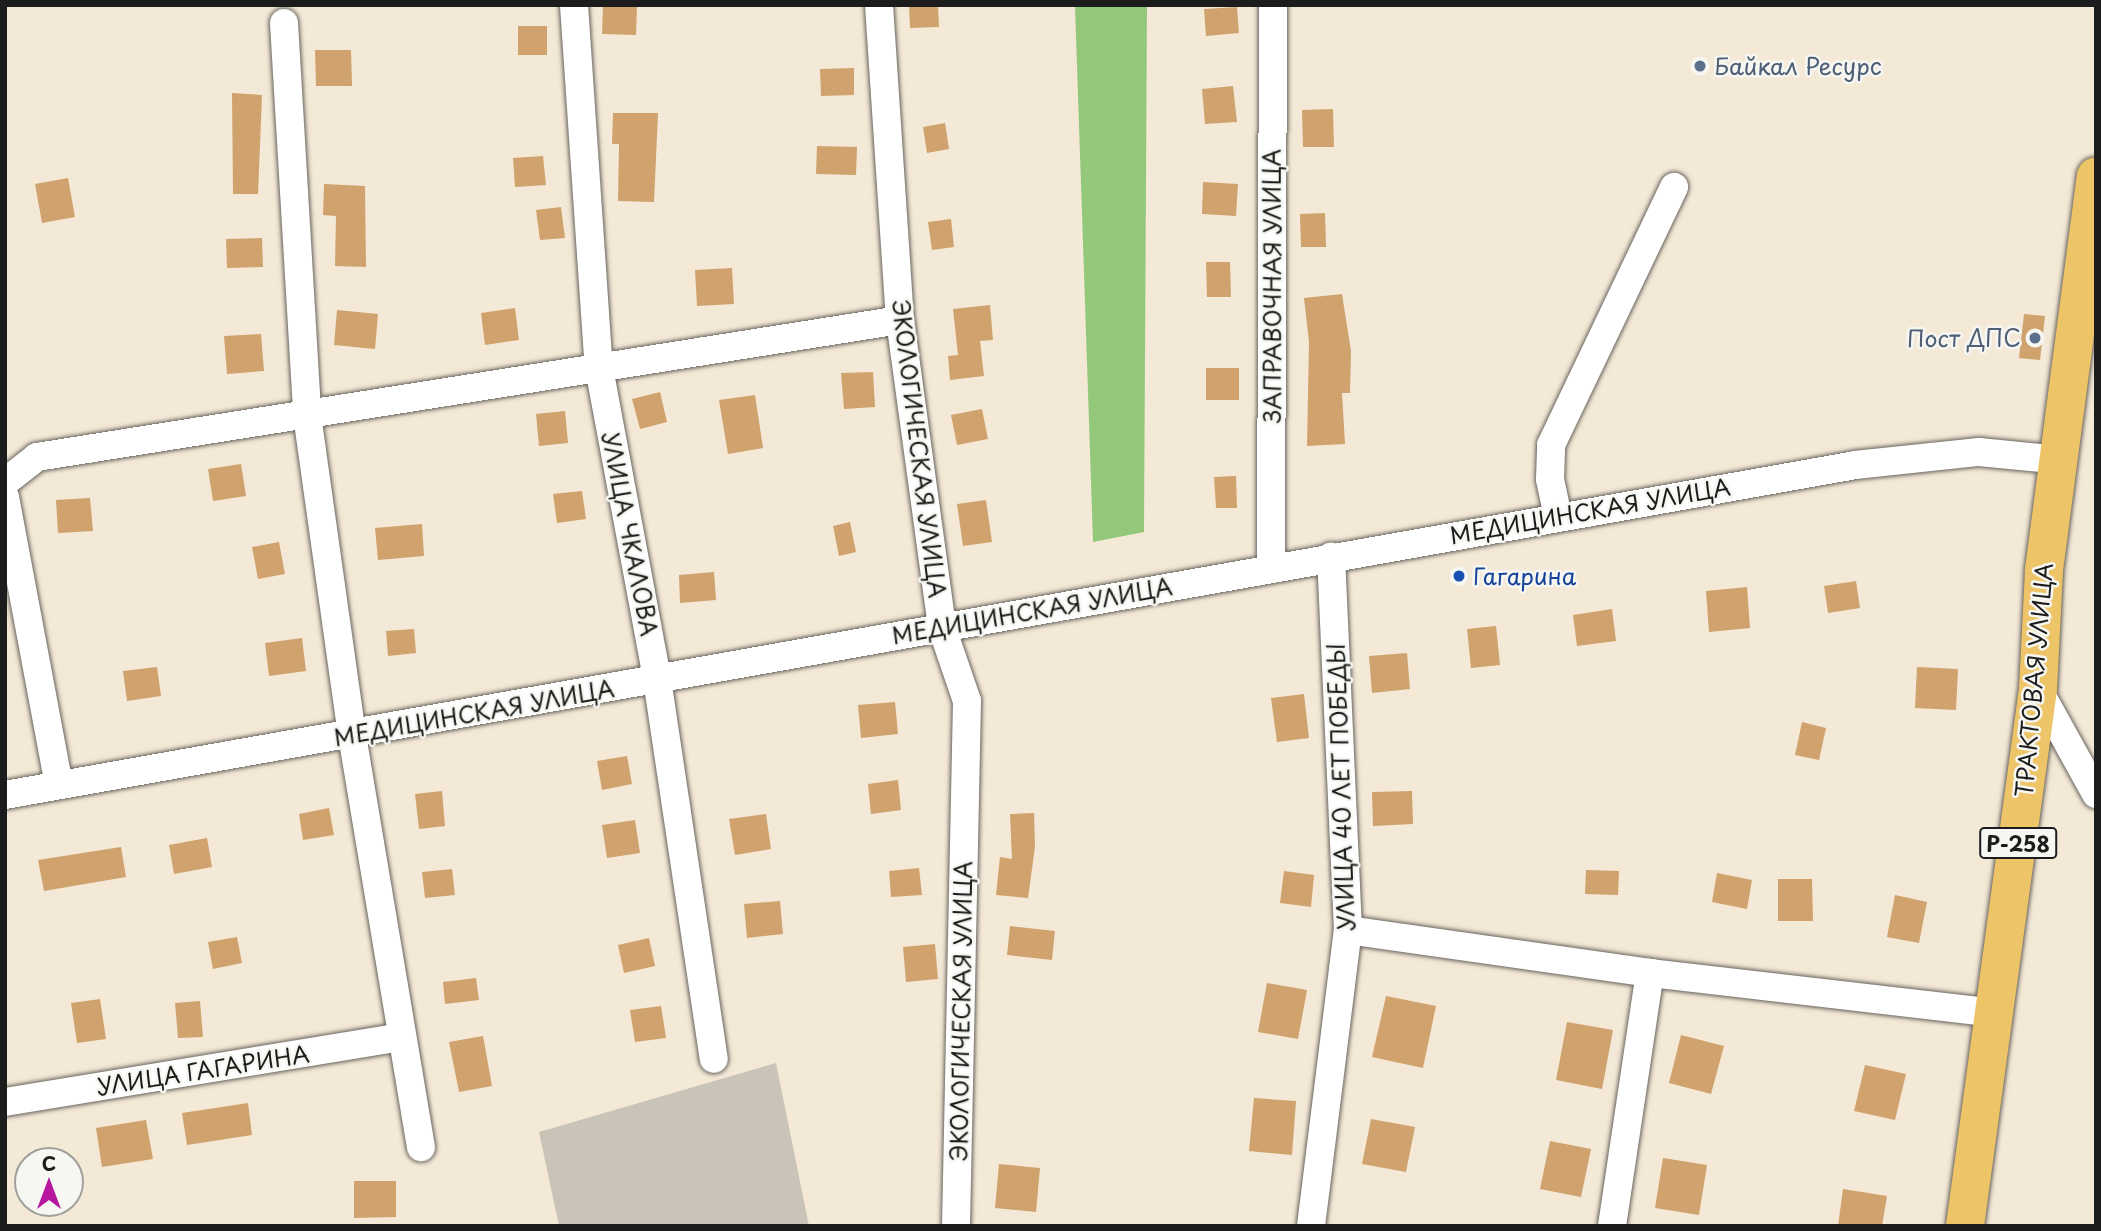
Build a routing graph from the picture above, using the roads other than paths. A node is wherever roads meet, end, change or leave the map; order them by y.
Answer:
1 (574, 5) edge
2 (878, 5) edge
3 (1273, 5) edge
4 (284, 23) dead end
5 (2096, 176) edge
6 (1674, 187) dead end
7 (900, 320) junction
8 (598, 368) junction
9 (307, 415) junction
10 (2060, 460) junction
11 (5, 482) edge
12 (5, 497) edge
13 (1558, 517) junction
14 (1332, 556) junction
15 (1271, 567) junction
16 (942, 628) junction
17 (657, 679) junction
18 (2038, 689) junction
19 (352, 735) junction
20 (59, 785) junction
21 (2096, 794) edge
22 (5, 795) edge
23 (1348, 930) junction
24 (1650, 973) junction
25 (1995, 1013) junction
26 (402, 1037) junction
27 (714, 1059) dead end
28 (5, 1102) edge
29 (421, 1147) dead end
30 (956, 1226) edge
31 (1311, 1226) edge
32 (1612, 1226) edge
33 (1965, 1226) edge

1 - 8 street, УЛИЦА ЧКАЛОВА
2 - 7 street, ЭКОЛОГИЧЕСКАЯ УЛИЦА
3 - 15 street, ЗАПРАВОЧНАЯ УЛИЦА
4 - 9 street
5 - 10 highway, ТРАКТОВАЯ УЛИЦА / Р-258
6 - 13 street
7 - 8 street
7 - 16 street, ЭКОЛОГИЧЕСКАЯ УЛИЦА
8 - 9 street
8 - 17 street, УЛИЦА ЧКАЛОВА
9 - 11 street
9 - 19 street
10 - 13 street, МЕДИЦИНСКАЯ УЛИЦА
10 - 18 highway, ТРАКТОВАЯ УЛИЦА / Р-258
12 - 20 street
13 - 14 street, МЕДИЦИНСКАЯ УЛИЦА
14 - 15 street, МЕДИЦИНСКАЯ УЛИЦА
14 - 23 street, УЛИЦА 40 ЛЕТ ПОБЕДЫ
15 - 16 street, МЕДИЦИНСКАЯ УЛИЦА
16 - 17 street, МЕДИЦИНСКАЯ УЛИЦА
16 - 30 street, ЭКОЛОГИЧЕСКАЯ УЛИЦА
17 - 19 street, МЕДИЦИНСКАЯ УЛИЦА
17 - 27 street, УЛИЦА ЧКАЛОВА
18 - 21 street
18 - 25 highway, ТРАКТОВАЯ УЛИЦА / Р-258
19 - 20 street, МЕДИЦИНСКАЯ УЛИЦА
19 - 26 street
20 - 22 street, МЕДИЦИНСКАЯ УЛИЦА
23 - 24 street
23 - 31 street, УЛИЦА 40 ЛЕТ ПОБЕДЫ
24 - 25 street
24 - 32 street
25 - 33 highway, ТРАКТОВАЯ УЛИЦА / Р-258
26 - 28 street, УЛИЦА ГАГАРИНА
26 - 29 street

